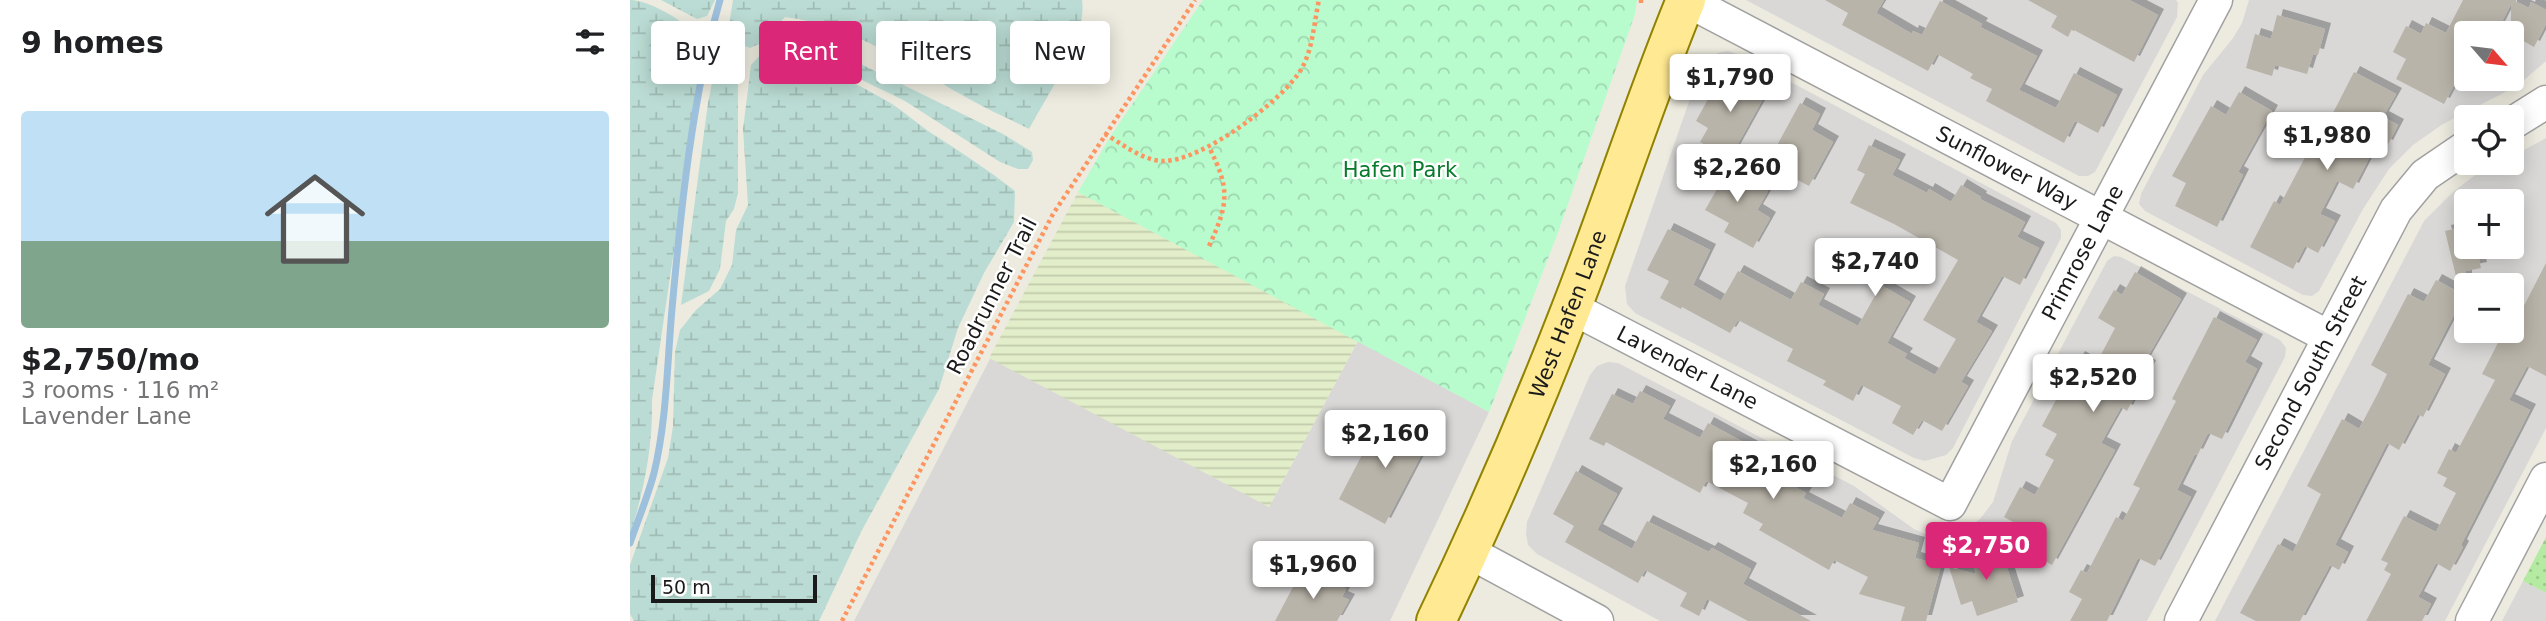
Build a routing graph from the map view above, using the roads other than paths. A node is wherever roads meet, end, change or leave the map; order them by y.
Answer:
1 (1686, 0) edge
2 (2216, 0) edge
3 (2546, 102) edge
4 (2524, 116) edge
5 (2454, 154) edge
6 (2101, 217) junction
7 (1572, 309) junction
8 (2329, 337) junction
9 (2546, 480) edge
10 (1950, 504) joint
11 (1469, 552) junction
12 (1436, 621) edge
13 (1597, 621) edge
14 (2182, 621) edge
15 (2472, 621) edge

1 - 6 street, Sunflower Way
1 - 7 main road, West Hafen Lane
2 - 6 street, Primrose Lane
3 - 4 street
5 - 8 street, Second South Street
6 - 8 street, Sunflower Way
6 - 10 street, Primrose Lane
7 - 10 street, Lavender Lane
7 - 11 main road, West Hafen Lane
8 - 14 street, Second South Street
9 - 15 street
11 - 12 main road, West Hafen Lane
11 - 13 street

